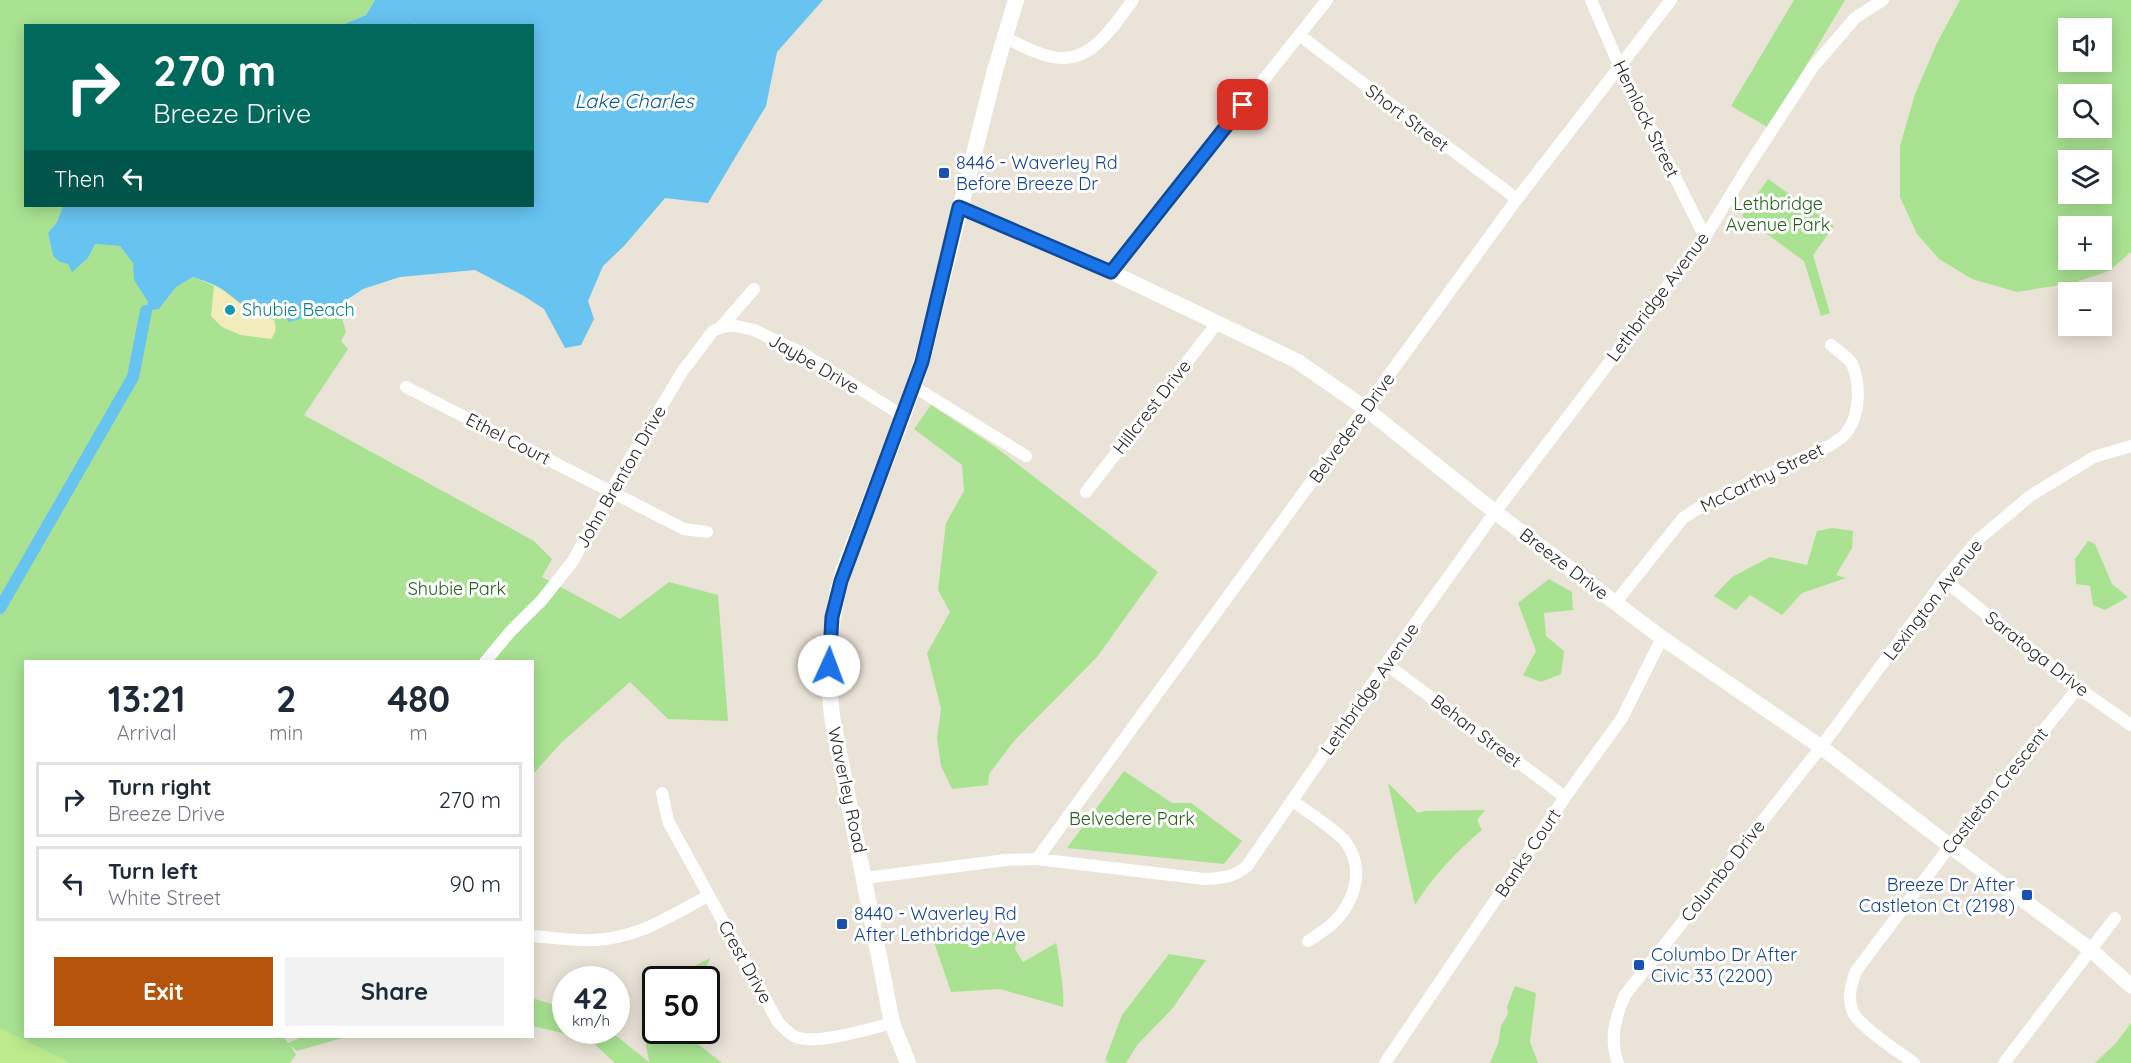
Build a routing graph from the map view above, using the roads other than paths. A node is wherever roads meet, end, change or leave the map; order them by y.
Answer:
1 (1016, 0) edge
2 (1133, 0) edge
3 (1327, 0) edge
4 (1591, 0) edge
5 (1671, 0) edge
6 (1883, 0) edge
7 (1299, 35) junction
8 (1004, 37) junction
9 (1620, 67) junction
10 (1517, 199) junction
11 (959, 207) junction
12 (1705, 237) junction
13 (1111, 272) junction
14 (754, 289) dead end
15 (1218, 322) junction
16 (720, 328) junction
17 (1831, 345) dead end
18 (913, 386) junction
19 (406, 387) dead end
20 (1366, 409) junction
21 (903, 416) junction
22 (2131, 446) edge
23 (1026, 456) dead end
24 (610, 492) junction
25 (1086, 492) dead end
26 (1496, 512) junction
27 (707, 532) dead end
28 (1944, 580) junction
29 (1615, 603) junction
30 (1662, 638) junction
31 (487, 660) edge
32 (1386, 664) junction
33 (2078, 688) junction
34 (2131, 725) edge
35 (1821, 747) junction
36 (662, 793) dead end
37 (1565, 797) junction
38 (1293, 801) junction
39 (1950, 846) junction
40 (1037, 859) junction
41 (865, 878) junction
42 (708, 896) junction
43 (2115, 918) dead end
44 (534, 936) edge
45 (1308, 941) dead end
46 (2091, 950) junction
47 (2131, 986) edge
48 (892, 1023) junction
49 (908, 1063) edge
50 (1385, 1063) edge
51 (1618, 1063) edge
52 (1914, 1063) edge
53 (2004, 1063) edge

1 - 8 main road, Waverley Road
2 - 8 street
3 - 7 street
4 - 9 street, Hemlock Street
5 - 9 street, Belvedere Drive
6 - 12 street, Lethbridge Avenue
7 - 10 street, Short Street
7 - 13 street
8 - 11 main road, Waverley Road
9 - 10 street, Belvedere Drive
9 - 12 street, Hemlock Street
10 - 20 street, Belvedere Drive
11 - 13 street, Breeze Drive
11 - 18 main road, Waverley Road
12 - 26 street, Lethbridge Avenue
13 - 15 street, Breeze Drive
14 - 16 street, John Brenton Drive
15 - 20 street, Breeze Drive
15 - 25 street, Hillcrest Drive
16 - 21 street, Jaybe Drive
16 - 24 street, John Brenton Drive
17 - 29 street, McCarthy Street
18 - 21 main road, Waverley Road
18 - 23 street
19 - 24 street, Ethel Court
20 - 26 street, Breeze Drive
20 - 40 street, Belvedere Drive
21 - 41 main road, Waverley Road
22 - 28 street, Lexington Avenue
24 - 27 street, Ethel Court
24 - 31 street, John Brenton Drive
26 - 29 street, Breeze Drive
26 - 32 street, Lethbridge Avenue
28 - 33 street, Saratoga Drive
28 - 35 street, Lexington Avenue
29 - 30 street, Breeze Drive
30 - 35 street, Breeze Drive
30 - 37 street, Banks Court
32 - 37 street, Behan Street
32 - 38 street, Lethbridge Avenue
33 - 34 street, Saratoga Drive
33 - 39 street, Castleton Crescent
35 - 39 street, Breeze Drive
35 - 51 street, Columbo Drive
36 - 42 street, Crest Drive
37 - 50 street, Banks Court
38 - 40 street, Lethbridge Avenue
38 - 45 street
39 - 46 street, Breeze Drive
39 - 52 street, Castleton Crescent
40 - 41 street, Lethbridge Avenue
41 - 48 main road, Waverley Road
42 - 44 street
42 - 48 street, Crest Drive
43 - 46 street
46 - 47 street, Breeze Drive
46 - 53 street
48 - 49 main road, Waverley Road

